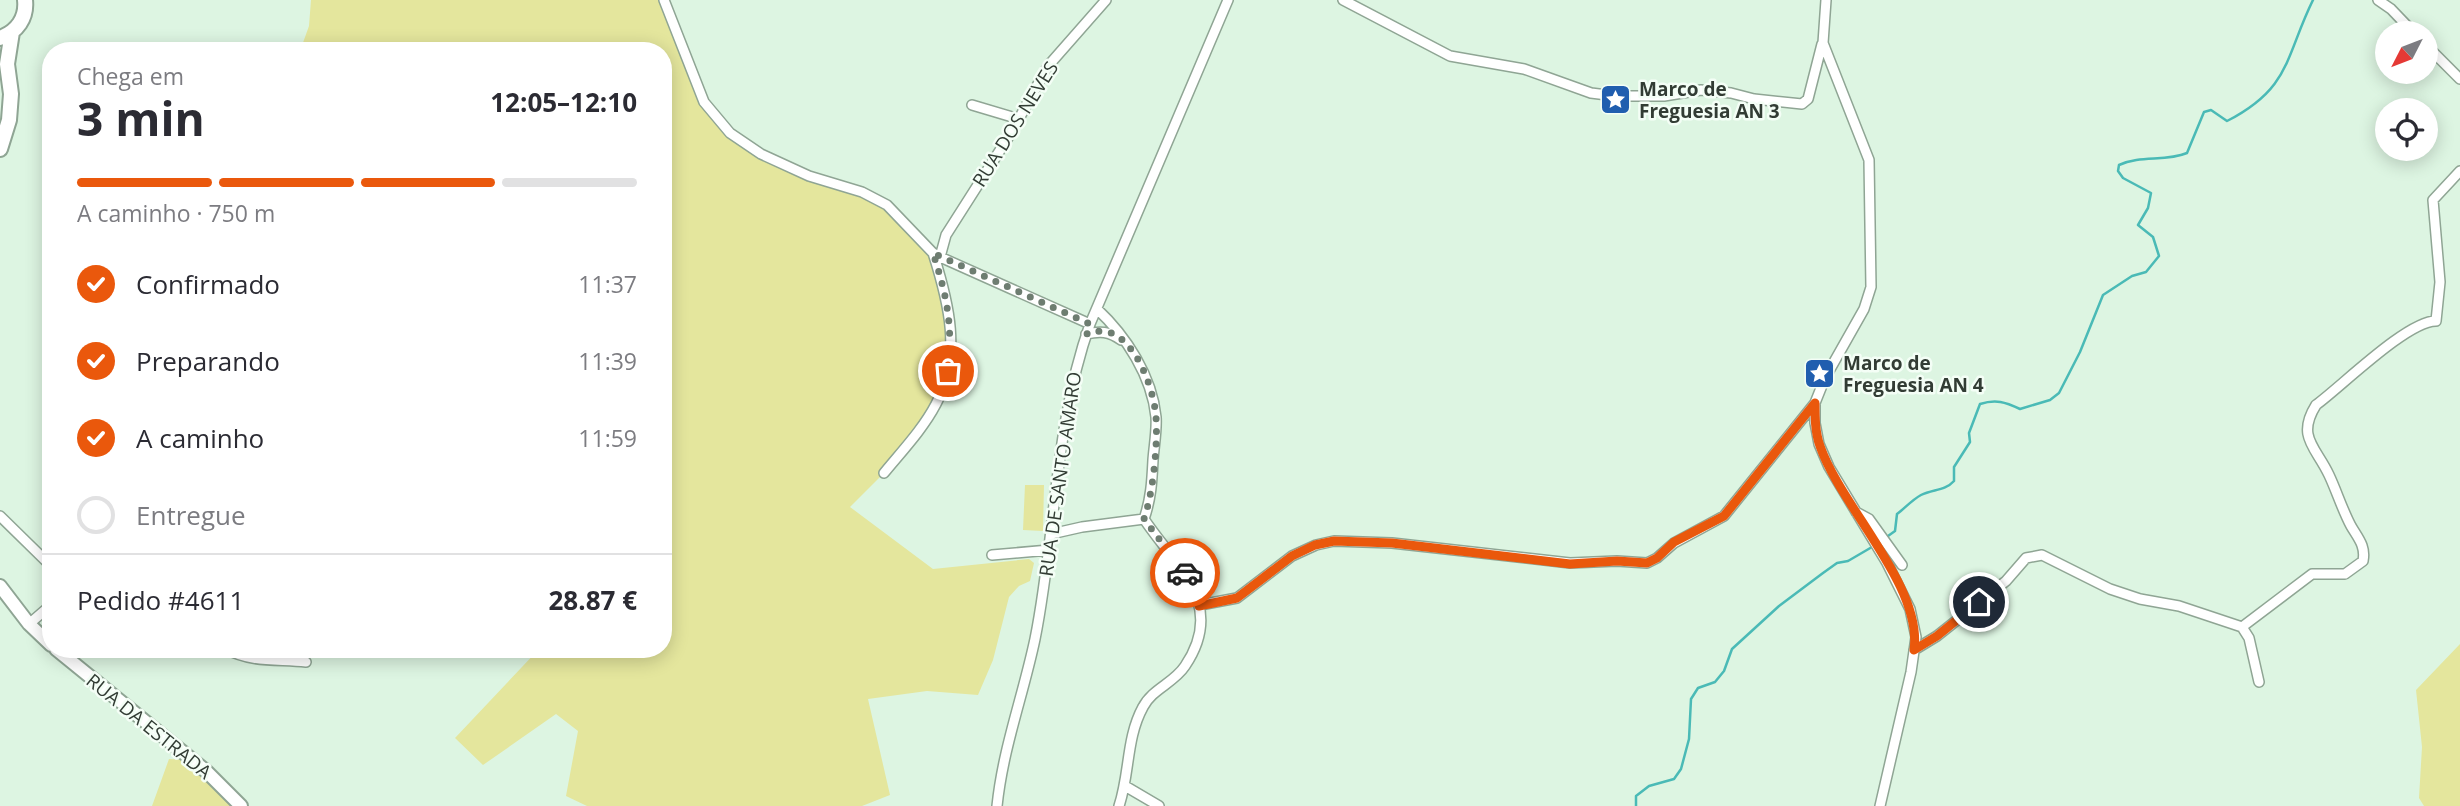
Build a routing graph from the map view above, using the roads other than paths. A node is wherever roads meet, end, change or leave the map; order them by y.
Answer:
1 (25, 0) edge
2 (1106, 0) edge
3 (1228, 0) edge
4 (1343, 0) edge
5 (1826, 0) edge
6 (2378, 0) edge
7 (666, 1) edge
8 (2401, 21) edge
9 (6, 35) edge
10 (1823, 43) junction
11 (2438, 57) edge
12 (4, 60) edge
13 (2460, 79) edge
14 (972, 105) dead end
15 (1019, 118) junction
16 (0, 149) edge
17 (2460, 171) edge
18 (936, 255) junction
19 (1097, 309) junction
20 (1090, 324) junction
21 (1087, 334) junction
22 (1127, 345) junction
23 (1815, 403) junction
24 (884, 473) dead end
25 (1855, 511) junction
26 (0, 516) edge
27 (1144, 519) junction
28 (1051, 534) junction
29 (1049, 550) junction
30 (992, 555) dead end
31 (42, 557) edge
32 (1902, 565) dead end
33 (0, 586) edge
34 (1199, 606) junction
35 (42, 613) edge
36 (29, 624) junction
37 (2242, 627) junction
38 (42, 636) edge
39 (1914, 650) junction
40 (66, 658) edge
41 (248, 658) edge
42 (306, 662) dead end
43 (2259, 682) dead end
44 (1125, 786) junction
45 (241, 806) edge
46 (997, 806) edge
47 (1119, 806) edge
48 (1159, 806) edge
49 (1880, 806) edge

1 - 9 main road
2 - 15 street, RUA DOS NEVES
3 - 19 street, RUA DE SANTO AMARO
4 - 10 street
5 - 10 street
6 - 8 street
7 - 18 street
9 - 12 main road
10 - 23 street
11 - 13 street
12 - 16 main road
14 - 15 street
15 - 18 street, RUA DOS NEVES
17 - 37 street
18 - 20 street
18 - 24 street
19 - 20 street, RUA DE SANTO AMARO
19 - 22 street
20 - 21 street, RUA DE SANTO AMARO
21 - 22 street
21 - 28 street, RUA DE SANTO AMARO
22 - 27 street
23 - 25 street
23 - 34 street
25 - 32 street
25 - 39 street
26 - 31 street
27 - 28 street
27 - 34 street
28 - 29 street, RUA DE SANTO AMARO
29 - 30 street
29 - 46 street, RUA DE SANTO AMARO
33 - 36 main road
34 - 44 street
35 - 36 street
36 - 38 main road
37 - 39 street
37 - 43 street
39 - 49 street
40 - 45 main road, RUA DA ESTRADA
41 - 42 street
44 - 47 street
44 - 48 street

